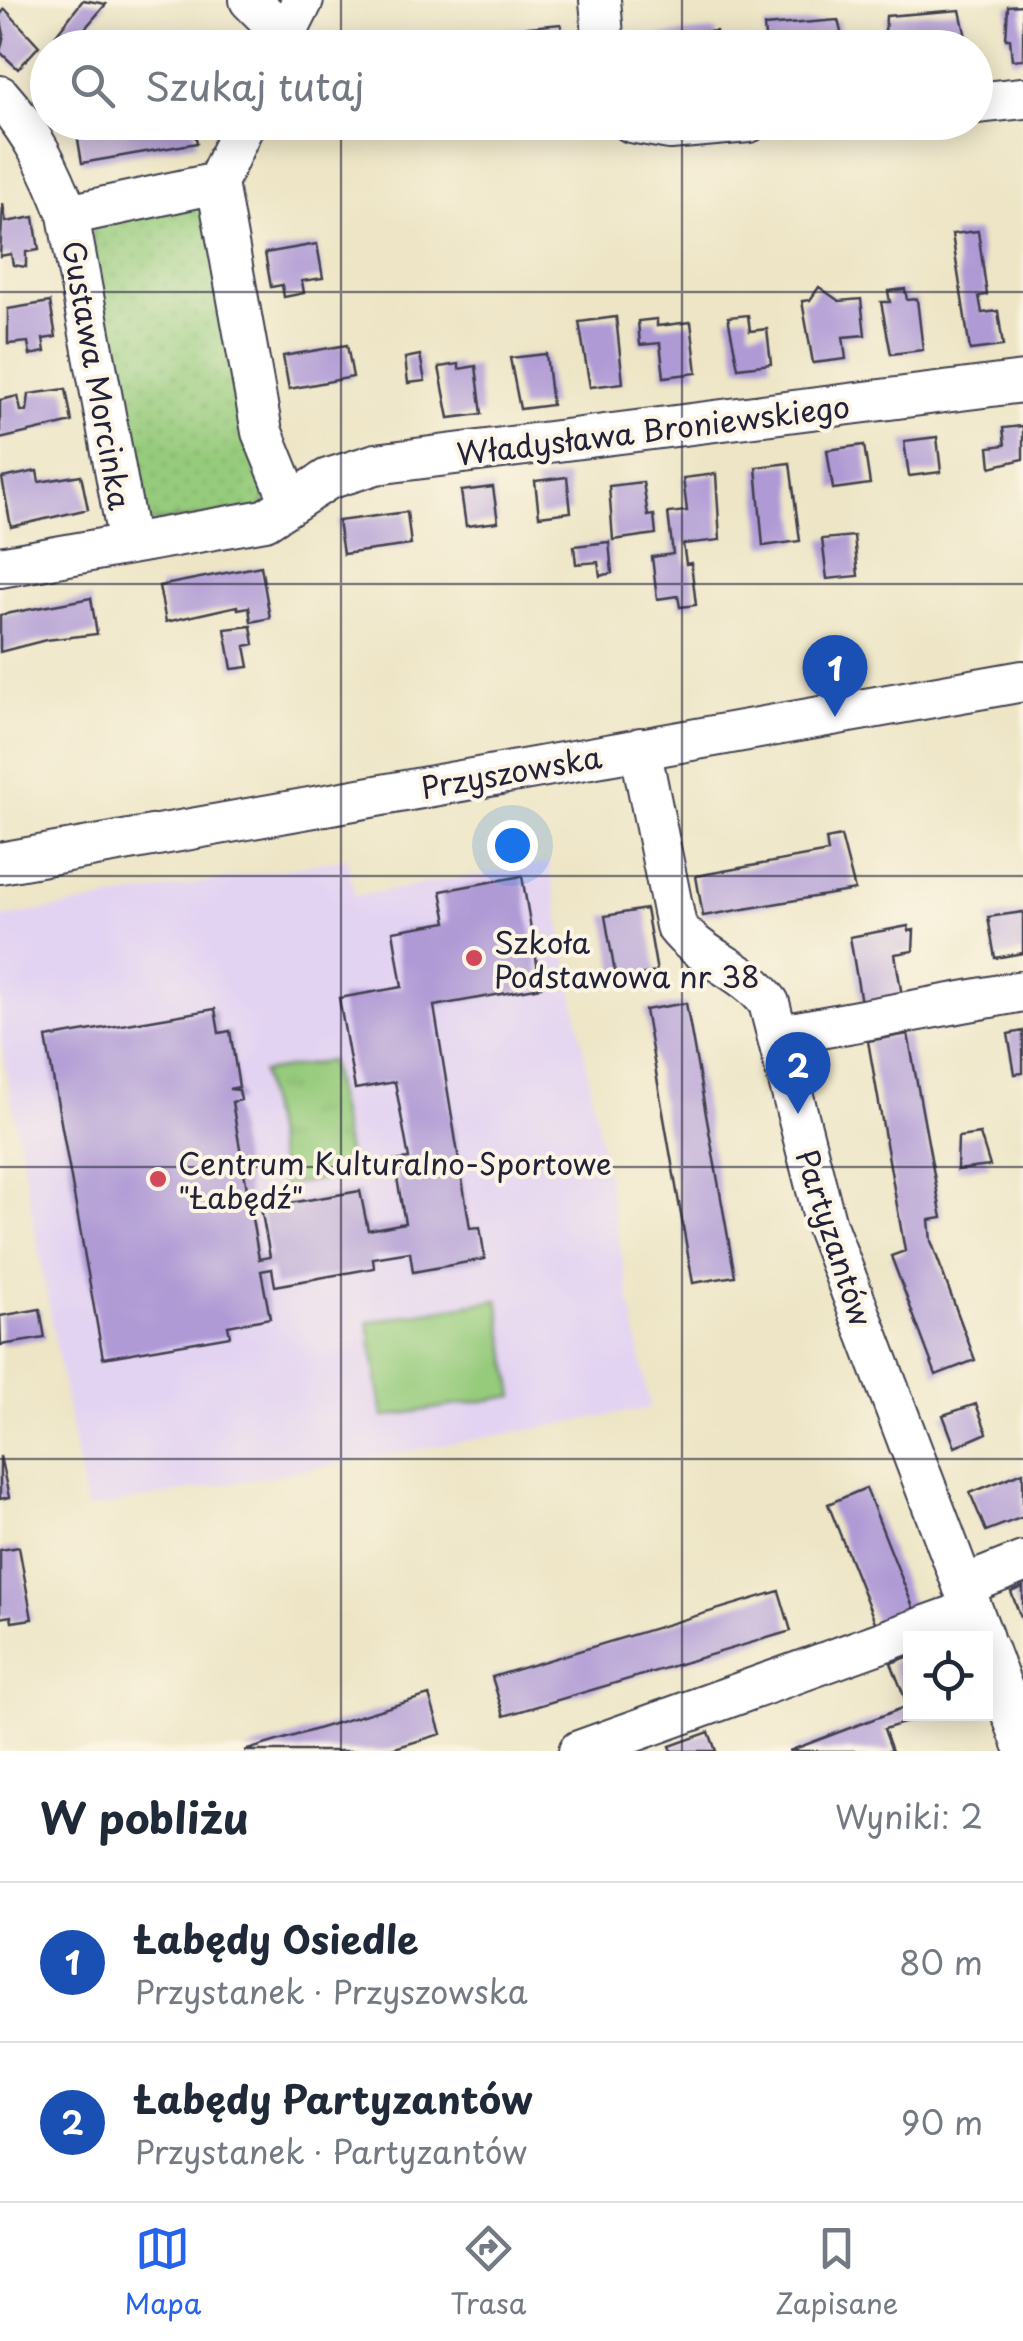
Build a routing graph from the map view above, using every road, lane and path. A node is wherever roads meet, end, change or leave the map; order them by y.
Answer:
1 (250, 0) edge
2 (600, 0) edge
3 (289, 28) edge
4 (602, 30) edge
5 (0, 96) edge
6 (1023, 98) edge
7 (993, 101) edge
8 (30, 133) edge
9 (34, 140) edge
10 (237, 140) edge
11 (217, 184) junction
12 (68, 215) junction
13 (1023, 382) edge
14 (291, 503) junction
15 (129, 544) junction
16 (0, 567) edge
17 (1023, 681) edge
18 (640, 748) junction
19 (0, 863) edge
20 (1023, 990) edge
21 (780, 1036) junction
22 (1023, 1562) edge
23 (976, 1620) edge
24 (1023, 1742) edge
25 (579, 1751) edge

1 - 3 street
2 - 4 street
5 - 8 street
6 - 7 street
9 - 12 street
10 - 11 street
11 - 12 street, Gustawa Morcinka
11 - 14 street
12 - 15 street, Gustawa Morcinka
13 - 14 street, Władysława Broniewskiego
14 - 15 street, Gustawa Morcinka
15 - 16 street
17 - 18 street, Przyszowska
18 - 19 street, Przyszowska
18 - 21 street, Partyzantów
20 - 21 street
21 - 23 street, Partyzantów
22 - 23 street
23 - 24 street, Partyzantów
23 - 25 street

